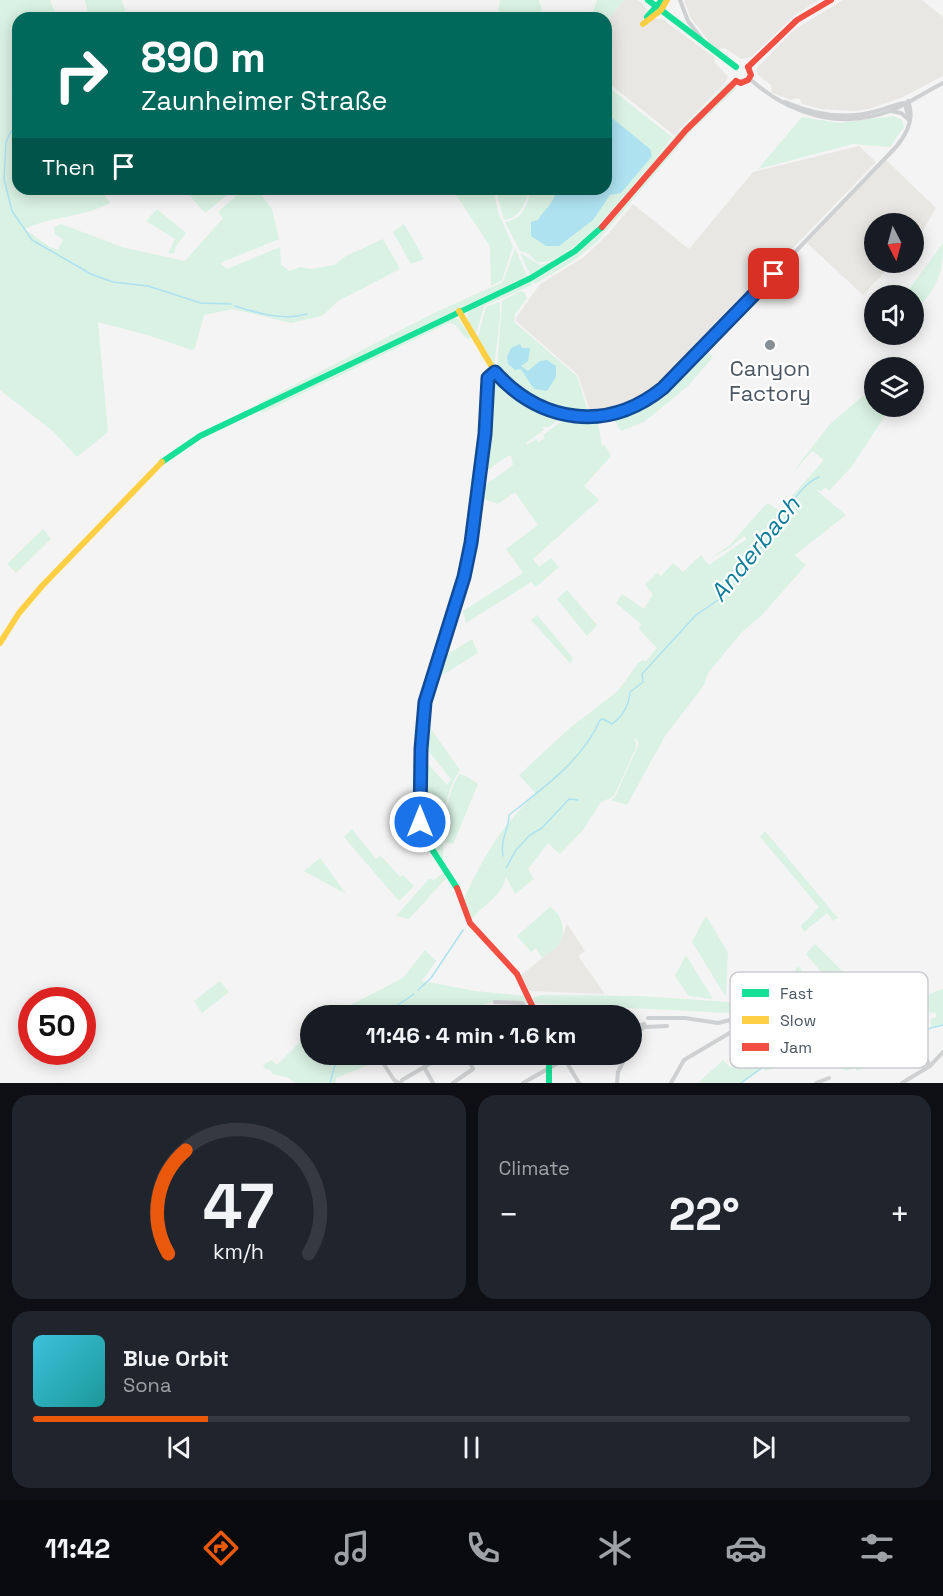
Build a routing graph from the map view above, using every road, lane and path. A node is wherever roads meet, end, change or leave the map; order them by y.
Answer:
1 (648, 0) edge
2 (662, 0) edge
3 (667, 0) edge
4 (680, 0) edge
5 (831, 0) edge
6 (659, 8) junction
7 (704, 44) junction
8 (736, 67) junction
9 (748, 67) junction
10 (750, 78) junction
11 (736, 81) junction
12 (943, 83) edge
13 (774, 97) junction
14 (907, 102) junction
15 (890, 111) junction
16 (909, 122) junction
17 (459, 311) junction
18 (495, 372) junction
19 (0, 643) edge
20 (495, 1002) dead end
21 (523, 1005) edge
22 (533, 1005) edge
23 (648, 1018) dead end
24 (730, 1021) edge
25 (667, 1026) dead end
26 (642, 1030) edge
27 (730, 1032) edge
28 (943, 1052) edge
29 (928, 1062) edge
30 (384, 1065) edge
31 (428, 1065) edge
32 (471, 1065) edge
33 (553, 1065) edge
34 (568, 1065) edge
35 (622, 1065) edge
36 (930, 1066) joint
37 (424, 1067) junction
38 (550, 1067) junction
39 (927, 1068) edge
40 (829, 1078) dead end
41 (400, 1083) edge
42 (433, 1083) edge
43 (453, 1083) edge
44 (523, 1083) edge
45 (549, 1083) edge
46 (579, 1083) edge
47 (617, 1083) edge
48 (671, 1083) edge
49 (816, 1083) edge
50 (902, 1083) edge

1 - 6 main road
2 - 6 main road
3 - 6 main road
4 - 7 street
5 - 9 main road
6 - 7 main road
7 - 8 main road
8 - 9 main road
8 - 11 main road
9 - 10 main road
10 - 11 main road
10 - 13 street
11 - 17 main road
12 - 14 street
13 - 14 street
13 - 15 street
14 - 15 street
14 - 16 street
15 - 16 street
16 - 18 street
17 - 18 main road
17 - 19 main road
18 - 22 main road
20 - 21 street
23 - 24 street
25 - 26 street
27 - 48 street
28 - 36 street
29 - 36 street
30 - 41 street
31 - 37 street
32 - 43 street
33 - 38 street
34 - 46 street
35 - 47 street
37 - 41 street
37 - 42 street
38 - 44 street
38 - 45 main road
39 - 50 street
40 - 49 street

